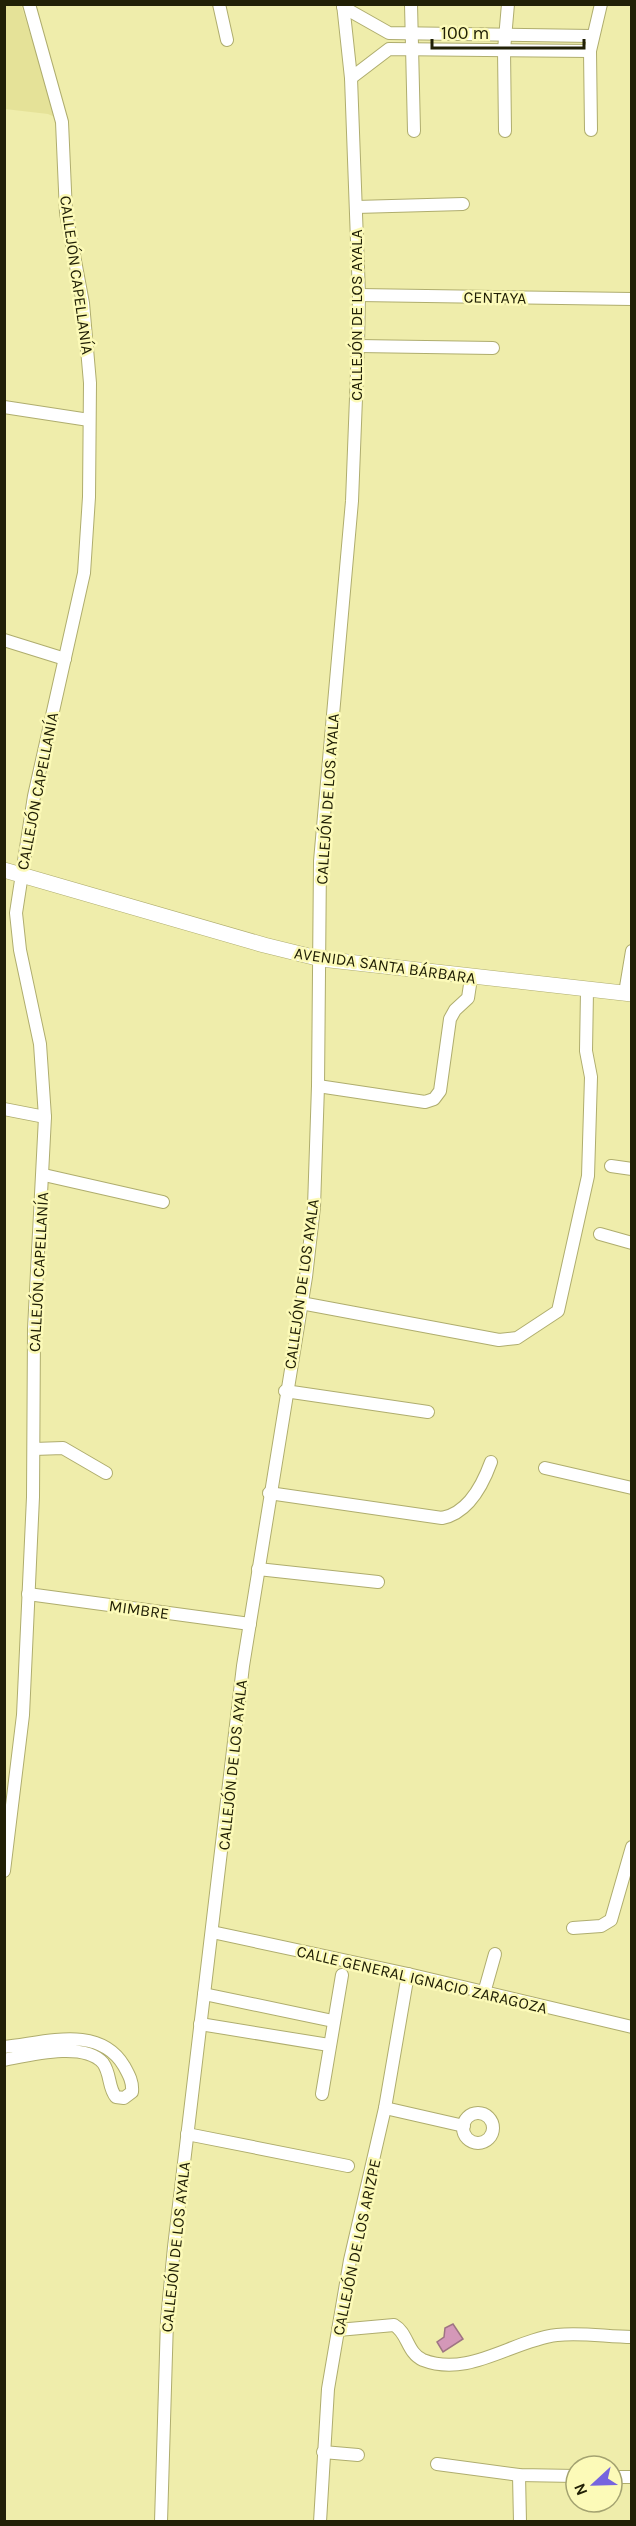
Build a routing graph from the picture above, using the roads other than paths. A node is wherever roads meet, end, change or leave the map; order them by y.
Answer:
1 (29, 4) edge
2 (219, 4) edge
3 (411, 4) edge
4 (508, 4) edge
5 (601, 4) edge
6 (348, 7) edge
7 (388, 33) junction
8 (413, 33) junction
9 (505, 35) junction
10 (592, 36) junction
11 (227, 40) dead end
12 (389, 49) junction
13 (413, 50) junction
14 (504, 50) junction
15 (590, 51) junction
16 (351, 78) junction
17 (591, 130) dead end
18 (414, 131) dead end
19 (505, 131) dead end
20 (463, 204) dead end
21 (356, 207) junction
22 (359, 295) junction
23 (632, 300) edge
24 (358, 346) junction
25 (493, 348) dead end
26 (4, 407) edge
27 (89, 420) junction
28 (4, 640) edge
29 (65, 659) junction
30 (4, 870) edge
31 (21, 874) junction
32 (632, 951) edge
33 (321, 959) junction
34 (471, 978) junction
35 (587, 991) junction
36 (628, 994) edge
37 (318, 1086) junction
38 (4, 1109) edge
39 (45, 1117) junction
40 (611, 1166) dead end
41 (632, 1168) edge
42 (44, 1175) junction
43 (163, 1202) dead end
44 (600, 1234) dead end
45 (632, 1243) edge
46 (301, 1303) junction
47 (285, 1391) junction
48 (428, 1412) dead end
49 (34, 1449) junction
50 (491, 1462) dead end
51 (545, 1468) dead end
52 (106, 1473) dead end
53 (632, 1488) edge
54 (269, 1493) junction
55 (258, 1569) junction
56 (378, 1582) dead end
57 (28, 1594) junction
58 (250, 1624) junction
59 (632, 1847) edge
60 (4, 1871) edge
61 (573, 1928) dead end
62 (212, 1932) junction
63 (495, 1954) dead end
64 (408, 1974) junction
65 (342, 1975) dead end
66 (484, 1993) junction
67 (204, 1994) junction
68 (333, 2021) junction
69 (200, 2024) junction
70 (632, 2027) edge
71 (329, 2046) junction
72 (4, 2047) edge
73 (25, 2051) junction
74 (4, 2060) edge
75 (322, 2094) dead end
76 (385, 2108) junction
77 (464, 2126) dead end
78 (187, 2134) junction
79 (348, 2166) dead end
80 (338, 2330) junction
81 (632, 2337) edge
82 (323, 2452) junction
83 (358, 2455) dead end
84 (437, 2464) dead end
85 (519, 2475) junction
86 (564, 2476) edge
87 (161, 2522) edge
88 (320, 2522) edge
89 (520, 2522) edge

1 - 27 street, CALLEJÓN CAPELLANÍA
2 - 11 street
3 - 8 street
4 - 9 street
5 - 10 street
6 - 7 street
6 - 16 street, CALLEJÓN DE LOS AYALA
7 - 8 street
7 - 12 street
8 - 9 street
8 - 13 street
9 - 10 street
9 - 14 street
10 - 15 street
12 - 13 street
12 - 16 street
13 - 14 street
13 - 18 street
14 - 15 street
14 - 19 street
15 - 17 street
16 - 21 street, CALLEJÓN DE LOS AYALA
20 - 21 street
21 - 22 street, CALLEJÓN DE LOS AYALA
22 - 23 street, CENTAYA
22 - 24 street, CALLEJÓN DE LOS AYALA
24 - 25 street
24 - 33 street, CALLEJÓN DE LOS AYALA
26 - 27 street
27 - 29 street, CALLEJÓN CAPELLANÍA
28 - 29 street
29 - 31 street, CALLEJÓN CAPELLANÍA
30 - 31 street, AVENIDA SANTA BÁRBARA
31 - 33 street, AVENIDA SANTA BÁRBARA
31 - 39 street, CALLEJÓN CAPELLANÍA
32 - 36 street
33 - 34 street, AVENIDA SANTA BÁRBARA
33 - 37 street, CALLEJÓN DE LOS AYALA
34 - 35 street, AVENIDA SANTA BÁRBARA
34 - 37 street
35 - 36 street, AVENIDA SANTA BÁRBARA
35 - 46 street
37 - 46 street, CALLEJÓN DE LOS AYALA
38 - 39 street
39 - 42 street, CALLEJÓN CAPELLANÍA
40 - 41 street
42 - 43 street
42 - 49 street, CALLEJÓN CAPELLANÍA
44 - 45 street
46 - 47 street, CALLEJÓN DE LOS AYALA
47 - 48 street
47 - 54 street, CALLEJÓN DE LOS AYALA
49 - 52 street
49 - 57 street, CALLEJÓN CAPELLANÍA
50 - 54 street
51 - 53 street
54 - 55 street, CALLEJÓN DE LOS AYALA
55 - 56 street
55 - 58 street, CALLEJÓN DE LOS AYALA
57 - 58 street, MIMBRE
57 - 60 street, CALLEJÓN CAPELLANÍA
58 - 62 street, CALLEJÓN DE LOS AYALA
59 - 61 street
62 - 64 street, CALLE GENERAL IGNACIO ZARAGOZA
62 - 67 street, CALLEJÓN DE LOS AYALA
63 - 66 street
64 - 66 street, CALLE GENERAL IGNACIO ZARAGOZA
64 - 76 street, CALLEJÓN DE LOS ARIZPE
65 - 68 street
66 - 70 street, CALLE GENERAL IGNACIO ZARAGOZA
67 - 68 street
67 - 69 street, CALLEJÓN DE LOS AYALA
68 - 71 street
69 - 71 street
69 - 78 street, CALLEJÓN DE LOS AYALA
71 - 75 street
72 - 73 street
73 - 73 street
73 - 74 street
76 - 77 street
76 - 80 street, CALLEJÓN DE LOS ARIZPE
78 - 79 street
78 - 87 street, CALLEJÓN DE LOS AYALA
80 - 81 street
80 - 82 street, CALLEJÓN DE LOS ARIZPE
82 - 83 street
82 - 88 street, CALLEJÓN DE LOS ARIZPE
84 - 85 street
85 - 86 street
85 - 89 street

